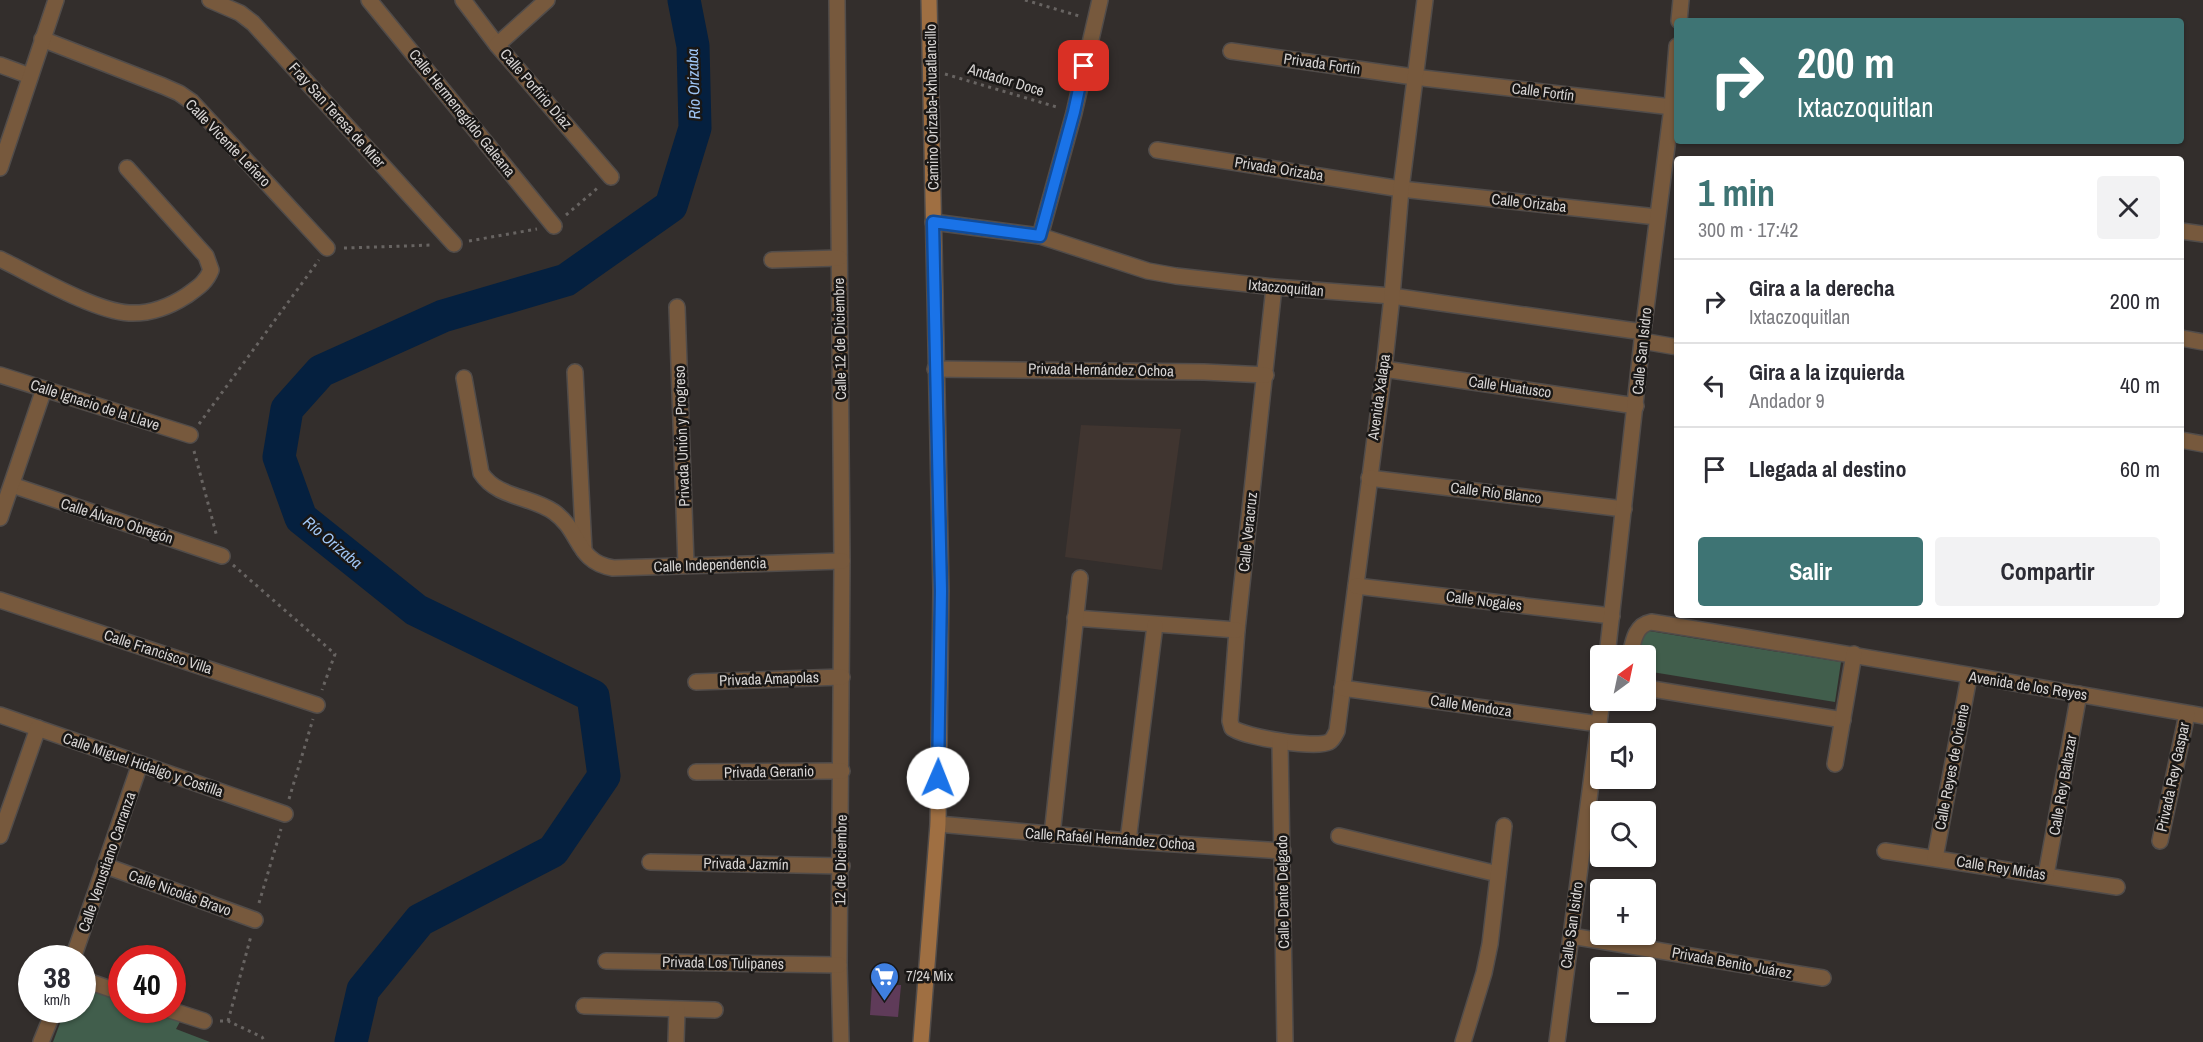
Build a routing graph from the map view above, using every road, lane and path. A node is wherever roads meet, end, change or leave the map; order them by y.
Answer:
1 (56, 0) edge
2 (210, 0) edge
3 (369, 0) edge
4 (463, 0) edge
5 (547, 0) edge
6 (837, 0) edge
7 (929, 0) edge
8 (1025, 0) edge
9 (1100, 0) edge
10 (1425, 0) edge
11 (1678, 0) edge
12 (1679, 18) edge
13 (1095, 20) junction
14 (42, 39) junction
15 (497, 45) junction
16 (1231, 51) dead end
17 (0, 64) edge
18 (932, 70) junction
19 (30, 76) junction
20 (1414, 77) junction
21 (1674, 83) edge
22 (1672, 107) junction
23 (1074, 112) junction
24 (1157, 150) dead end
25 (0, 168) edge
26 (127, 168) dead end
27 (611, 177) joint
28 (1401, 189) junction
29 (1657, 217) junction
30 (933, 222) junction
31 (554, 226) junction
32 (2184, 231) edge
33 (2203, 234) edge
34 (1040, 236) junction
35 (454, 244) junction
36 (327, 248) junction
37 (839, 258) junction
38 (0, 259) edge
39 (772, 260) dead end
40 (1274, 287) junction
41 (1392, 296) junction
42 (677, 307) dead end
43 (1643, 337) junction
44 (2184, 339) edge
45 (2203, 342) edge
46 (1674, 346) edge
47 (935, 369) junction
48 (1384, 369) junction
49 (575, 372) dead end
50 (0, 375) edge
51 (1266, 375) junction
52 (464, 378) dead end
53 (44, 389) junction
54 (1636, 406) junction
55 (190, 435) junction
56 (2184, 441) edge
57 (2203, 444) edge
58 (1369, 478) junction
59 (12, 485) junction
60 (1624, 509) junction
61 (0, 518) edge
62 (584, 551) junction
63 (222, 556) junction
64 (842, 561) junction
65 (686, 565) junction
66 (1080, 578) dead end
67 (1356, 586) junction
68 (0, 600) edge
69 (1612, 616) junction
70 (1075, 618) junction
71 (1155, 626) junction
72 (1237, 630) junction
73 (1608, 645) edge
74 (1633, 645) edge
75 (1854, 654) junction
76 (842, 677) junction
77 (1969, 677) junction
78 (696, 681) dead end
79 (1342, 688) junction
80 (1656, 690) edge
81 (2079, 694) junction
82 (317, 705) junction
83 (2187, 714) junction
84 (0, 715) edge
85 (2203, 716) edge
86 (1843, 720) junction
87 (1592, 723) edge
88 (38, 728) junction
89 (1280, 742) junction
90 (140, 764) junction
91 (1835, 764) dead end
92 (842, 771) junction
93 (696, 772) dead end
94 (1590, 789) edge
95 (285, 814) junction
96 (938, 824) junction
97 (1504, 826) dead end
98 (1052, 835) junction
99 (0, 836) edge
100 (1339, 836) dead end
101 (1128, 841) junction
102 (2160, 841) dead end
103 (1283, 851) junction
104 (1885, 851) dead end
105 (1935, 858) junction
106 (650, 862) dead end
107 (106, 866) junction
108 (842, 866) junction
109 (1498, 874) junction
110 (2046, 875) junction
111 (2117, 887) dead end
112 (255, 920) junction
113 (1571, 936) junction
114 (78, 945) edge
115 (606, 961) dead end
116 (840, 965) junction
117 (1823, 978) dead end
118 (584, 1006) dead end
119 (677, 1010) junction
120 (715, 1010) dead end
121 (186, 1015) edge
122 (204, 1021) joint
123 (228, 1021) junction
124 (49, 1023) edge
125 (41, 1042) edge
126 (265, 1042) edge
127 (676, 1042) edge
128 (841, 1042) edge
129 (921, 1042) edge
130 (1285, 1042) edge
131 (1463, 1042) edge
132 (1557, 1042) edge

1 - 14 street
2 - 35 street, Fray San Teresa de Mier
3 - 31 street, Calle Hermenegildo Galeana
4 - 15 street, Calle Porfirio Díaz
5 - 15 street
6 - 37 street, Calle 12 de Diciembre
7 - 18 street, Camino Orizaba-Ixhuatlancillo
8 - 13 path
9 - 13 street
10 - 20 street, Avenida Xalapa
11 - 12 street
13 - 23 street
14 - 19 street
14 - 36 street, Calle Vicente Leñero
15 - 27 street, Calle Porfirio Díaz
16 - 20 street, Privada Fortín
17 - 19 street
18 - 23 path, Andador Doce
18 - 30 street, Camino Orizaba-Ixhuatlancillo
19 - 25 street
20 - 22 street, Calle Fortín
20 - 28 street, Avenida Xalapa
21 - 22 street, Calle San Isidro
22 - 29 street, Calle San Isidro
23 - 34 street
24 - 28 street, Privada Orizaba
26 - 38 street
27 - 31 path
28 - 29 street, Calle Orizaba
28 - 41 street, Avenida Xalapa
29 - 43 street, Calle San Isidro
30 - 34 street, Ixtaczoquitlan
30 - 47 street, Camino Orizaba-Ixhuatlancillo
31 - 35 path
32 - 33 street
34 - 40 street, Ixtaczoquitlan
35 - 36 path
36 - 55 path
37 - 39 street
37 - 64 street, Calle 12 de Diciembre
40 - 41 street, Ixtaczoquitlan
40 - 51 street, Calle Veracruz
41 - 43 street, Ixtaczoquitlan
41 - 48 street, Avenida Xalapa
42 - 65 street, Privada Unión y Progreso
43 - 46 street, Ixtaczoquitlan
43 - 54 street, Calle San Isidro
44 - 45 street
47 - 51 street, Privada Hernández Ochoa
47 - 96 street, Camino Orizaba-Ixhuatlancillo
48 - 54 street, Calle Huatusco
48 - 58 street, Avenida Xalapa
49 - 62 street
50 - 53 street, Calle Ignacio de la Llave
51 - 72 street, Calle Veracruz
52 - 62 street
53 - 55 street, Calle Ignacio de la Llave
53 - 59 street
54 - 60 street, Calle San Isidro
55 - 63 path
56 - 57 street
58 - 60 street, Calle Río Blanco
58 - 67 street, Avenida Xalapa
59 - 61 street
59 - 63 street, Calle Álvaro Obregón
60 - 69 street, Calle San Isidro
62 - 65 street, Calle Independencia
63 - 82 path
64 - 65 street, Calle Independencia
64 - 76 street, Calle 12 de Diciembre
66 - 70 street
67 - 69 street, Calle Nogales
67 - 79 street, Avenida Xalapa
68 - 82 street, Calle Francisco Villa
69 - 73 street, Calle San Isidro
70 - 71 street
70 - 98 street
71 - 72 street
71 - 101 street
72 - 89 street, Calle Veracruz
74 - 75 street, Avenida de los Reyes
75 - 77 street, Avenida de los Reyes
75 - 86 street
76 - 78 street, Privada Amapolas
76 - 92 street, 12 de Diciembre
77 - 81 street, Avenida de los Reyes
77 - 105 street, Calle Reyes de Oriente
79 - 87 street, Calle Mendoza
79 - 89 street, Avenida Xalapa
80 - 86 street
81 - 83 street, Avenida de los Reyes
81 - 110 street, Calle Rey Baltazar
82 - 95 path
83 - 85 street, Avenida de los Reyes
83 - 102 street, Privada Rey Gaspar
84 - 88 street, Calle Miguel Hidalgo y Costilla
86 - 91 street
88 - 90 street, Calle Miguel Hidalgo y Costilla
88 - 99 street
89 - 103 street, Calle Dante Delgado
90 - 95 street, Calle Miguel Hidalgo y Costilla
90 - 107 street, Calle Venustiano Carranza
92 - 93 street, Privada Geranio
92 - 108 street, 12 de Diciembre
94 - 113 street, Calle San Isidro
95 - 112 path
96 - 98 street, Calle Rafaél Hernández Ochoa
96 - 129 street, Camino Orizaba-Ixhuatlancillo
97 - 109 street
98 - 101 street, Calle Rafaél Hernández Ochoa
100 - 109 street
101 - 103 street, Calle Rafaél Hernández Ochoa
103 - 130 street, Calle Dante Delgado
104 - 105 street, Calle Rey Midas
105 - 110 street, Calle Rey Midas
106 - 108 street, Privada Jazmín
107 - 112 street, Calle Nicolás Bravo
107 - 114 street, Calle Venustiano Carranza
108 - 116 street, 12 de Diciembre
109 - 131 street
110 - 111 street, Calle Rey Midas
112 - 123 path
113 - 117 street, Privada Benito Juárez
113 - 132 street, Calle San Isidro
115 - 116 street, Privada Los Tulipanes
116 - 128 street, 12 de Diciembre
118 - 119 street
119 - 120 street
119 - 127 street
121 - 122 street
122 - 123 path
123 - 126 path
124 - 125 street

